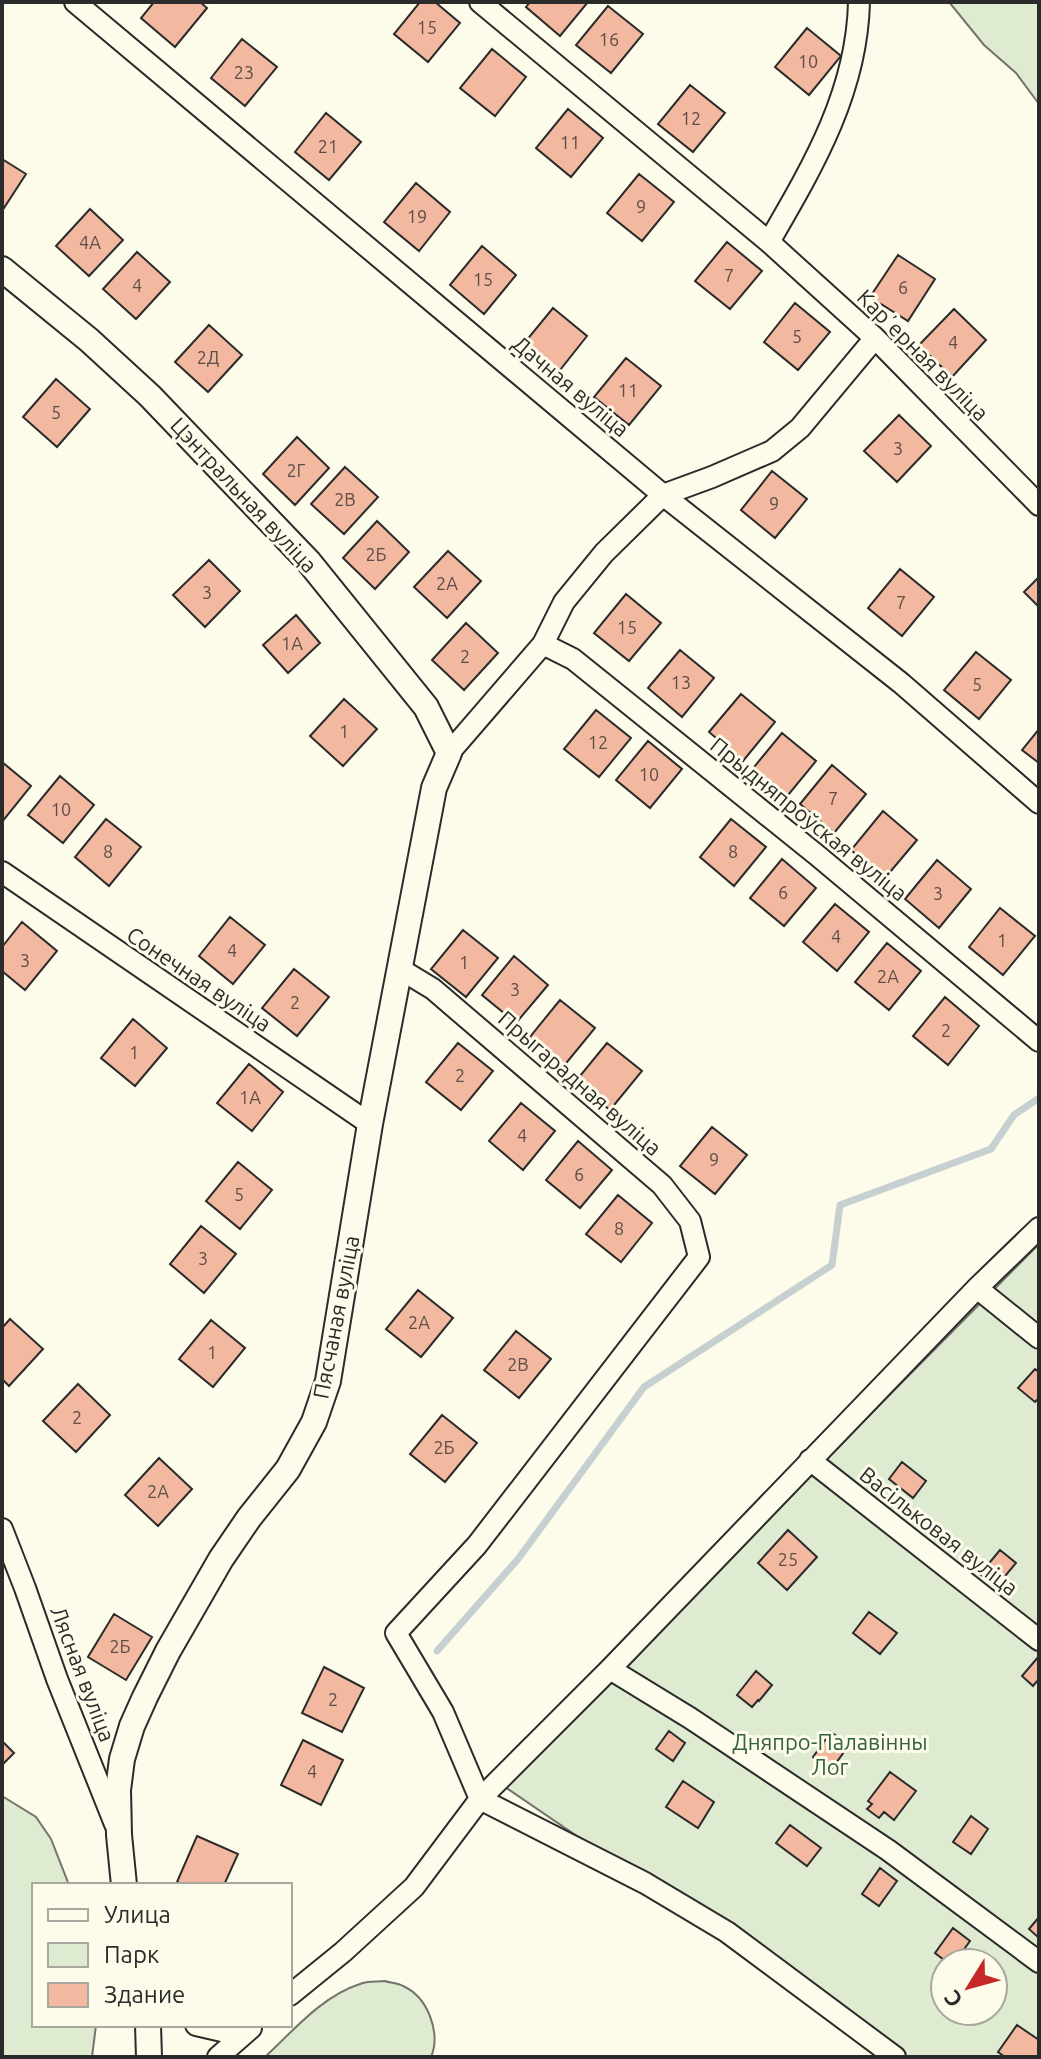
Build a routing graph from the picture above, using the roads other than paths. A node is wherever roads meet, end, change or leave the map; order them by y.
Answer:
1 (75, 2) edge
2 (480, 2) edge
3 (859, 2) edge
4 (769, 242) junction
5 (2, 269) edge
6 (875, 338) junction
7 (663, 495) junction
8 (1039, 505) edge
9 (543, 644) junction
10 (449, 753) junction
11 (1039, 803) edge
12 (2, 872) edge
13 (400, 969) junction
14 (1039, 1041) edge
15 (370, 1124) junction
16 (1039, 1228) edge
17 (977, 1288) junction
18 (1039, 1338) edge
19 (810, 1460) junction
20 (2, 1529) edge
21 (1039, 1640) edge
22 (610, 1669) junction
23 (480, 1799) junction
24 (119, 1835) junction
25 (124, 1883) edge
26 (1039, 1962) edge
27 (292, 1993) edge
28 (148, 2027) edge
29 (205, 2027) edge
30 (246, 2027) edge
31 (251, 2027) edge
32 (149, 2057) edge
33 (218, 2057) edge
34 (895, 2057) edge

1 - 7 street, Дачная вуліца
2 - 4 street, Карʼерная вуліца
3 - 4 street
4 - 6 street, Карʼерная вуліца
5 - 10 street, Цэнтральная вуліца
6 - 7 street
6 - 8 street, Карʼерная вуліца
7 - 9 street
7 - 11 street, Дачная вуліца
9 - 10 street
9 - 14 street, Прыдняпроўская вуліца
10 - 13 street, Пясчаная вуліца
12 - 15 street, Сонечная вуліца
13 - 15 street, Пясчаная вуліца
13 - 23 street, Прыгарадная вуліца
15 - 24 street, Пясчаная вуліца
16 - 17 street
17 - 18 street
17 - 19 street
19 - 21 street, Васільковая вуліца
19 - 22 street
20 - 24 street, Лясная вуліца
22 - 23 street
22 - 26 street
23 - 27 street
23 - 34 street
24 - 25 street, Пясчаная вуліца
28 - 32 street
29 - 30 street
31 - 33 street

